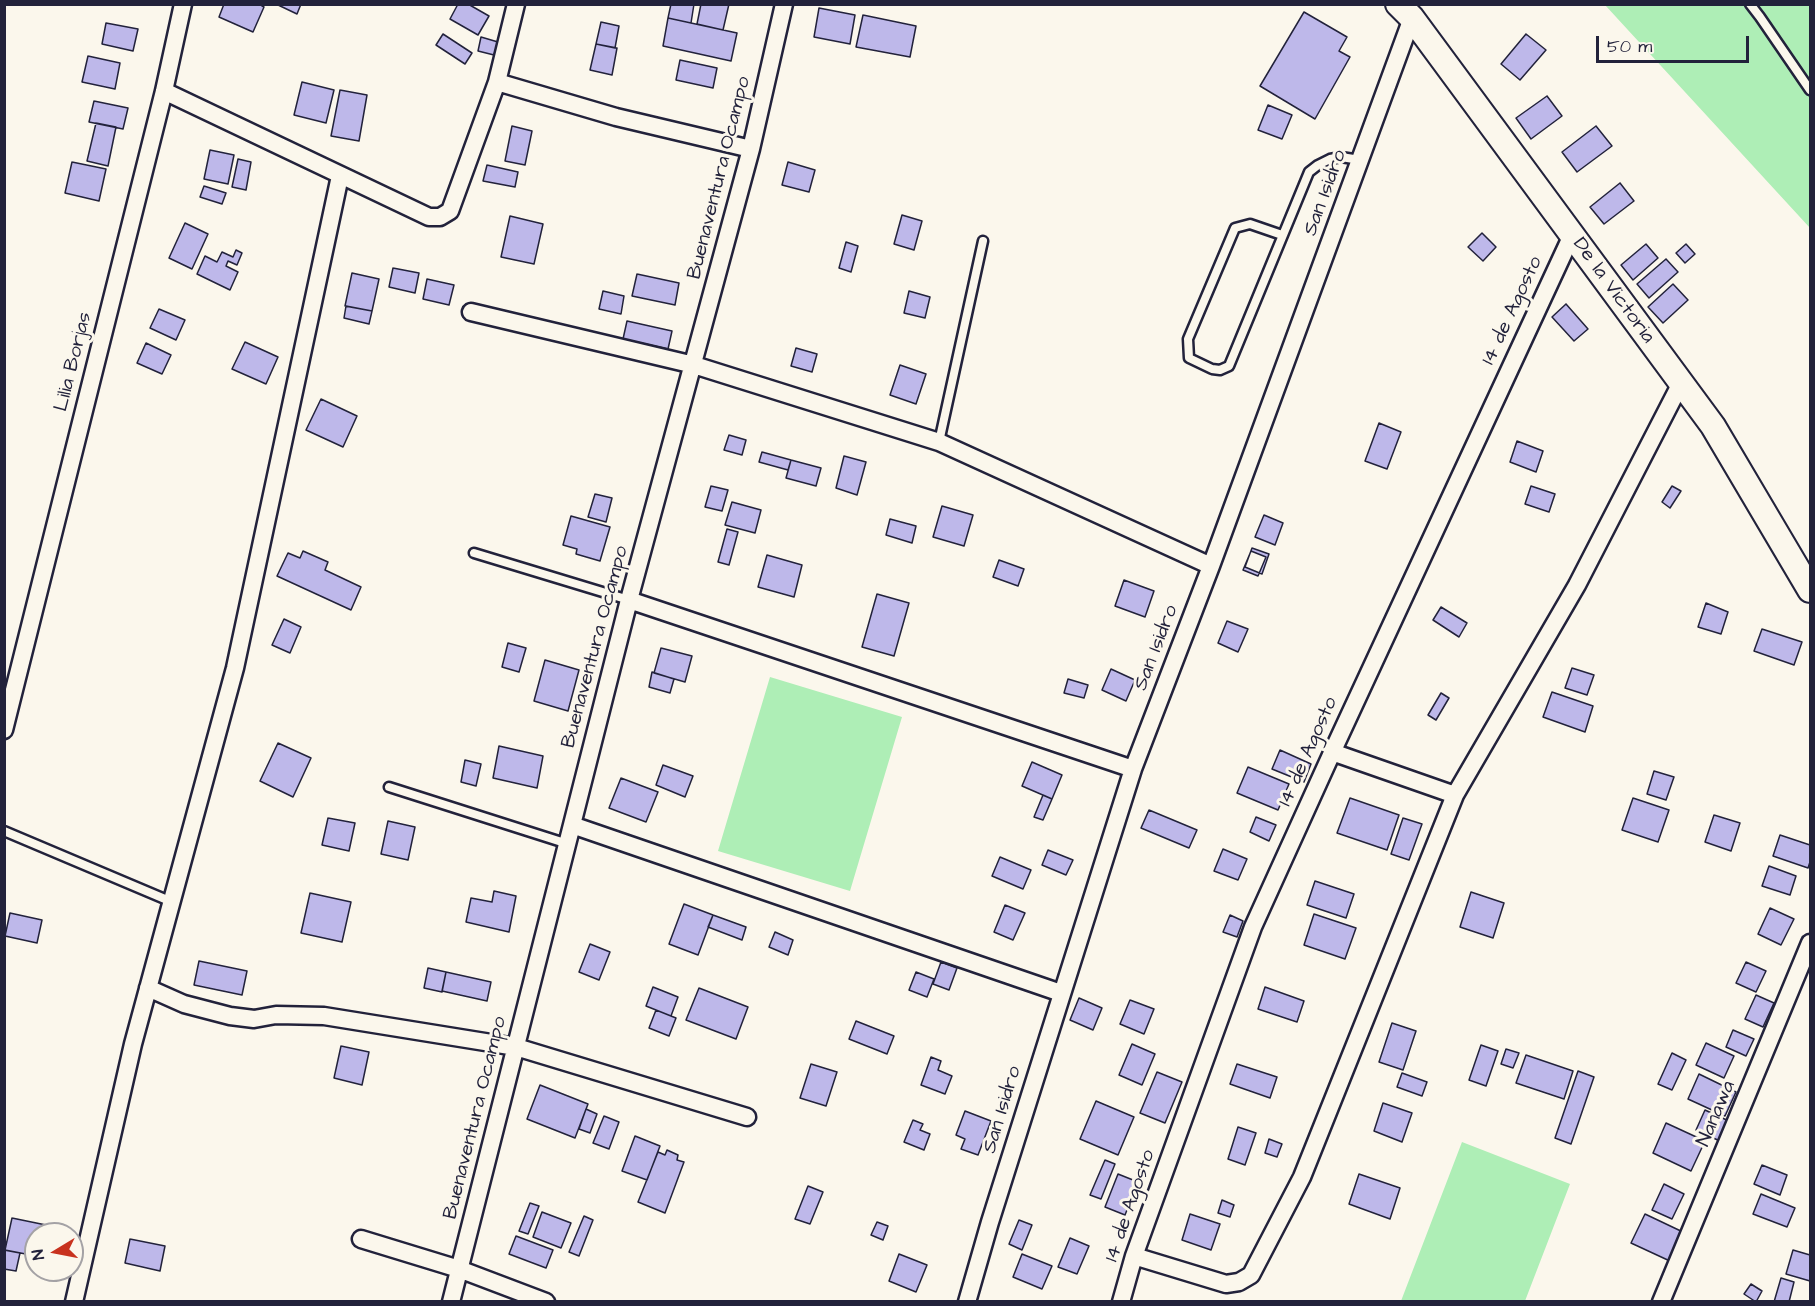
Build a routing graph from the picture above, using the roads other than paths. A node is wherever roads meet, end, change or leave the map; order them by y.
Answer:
1 (183, 4) edge
2 (516, 4) edge
3 (784, 4) edge
4 (1750, 4) edge
5 (1405, 11) edge
6 (497, 82) junction
7 (1810, 90) edge
8 (164, 91) junction
9 (751, 149) junction
10 (1360, 160) junction
11 (340, 176) junction
12 (1282, 235) junction
13 (1572, 235) junction
14 (983, 241) dead end
15 (471, 312) dead end
16 (694, 365) junction
17 (1681, 383) junction
18 (939, 442) junction
19 (474, 553) dead end
20 (1211, 566) junction
21 (1810, 590) edge
22 (629, 600) junction
23 (4, 730) edge
24 (1332, 752) junction
25 (1133, 769) junction
26 (389, 787) dead end
27 (1455, 795) junction
28 (572, 825) junction
29 (4, 831) edge
30 (568, 844) junction
31 (172, 902) junction
32 (1810, 943) edge
33 (148, 988) junction
34 (1061, 993) junction
35 (516, 1047) junction
36 (747, 1117) dead end
37 (361, 1239) dead end
38 (1134, 1256) junction
39 (459, 1269) junction
40 (74, 1302) edge
41 (451, 1302) edge
42 (546, 1302) edge
43 (967, 1302) edge
44 (1121, 1302) edge
45 (1661, 1302) edge

1 - 8 street, Lilia Borjas
2 - 6 street
3 - 9 street, Buenaventura Ocampo
4 - 7 lane
5 - 10 street, San Isidro
5 - 13 main road, De la Victoria
6 - 9 street
6 - 11 street
8 - 11 street
8 - 23 street, Lilia Borjas
9 - 16 street, Buenaventura Ocampo
10 - 12 lane
10 - 20 street, San Isidro
11 - 31 street
12 - 12 lane
13 - 17 main road, De la Victoria
13 - 24 street, 14 de Agosto
14 - 18 lane
15 - 16 street
16 - 18 street
16 - 22 street, Buenaventura Ocampo
17 - 21 main road, De la Victoria
17 - 27 street
18 - 20 street
19 - 22 lane
20 - 25 street, San Isidro
22 - 25 street
22 - 28 street, Buenaventura Ocampo
24 - 27 street
24 - 38 street, 14 de Agosto
25 - 34 street, San Isidro
26 - 30 lane
27 - 38 street
28 - 30 street, Buenaventura Ocampo
28 - 34 street
29 - 31 lane
30 - 35 street, Buenaventura Ocampo
31 - 33 street
32 - 45 street, Nanawa
33 - 35 street
33 - 40 street
34 - 43 street, San Isidro
35 - 36 street
35 - 39 street, Buenaventura Ocampo
37 - 39 street
38 - 44 street, 14 de Agosto
39 - 41 street, Buenaventura Ocampo
39 - 42 street

